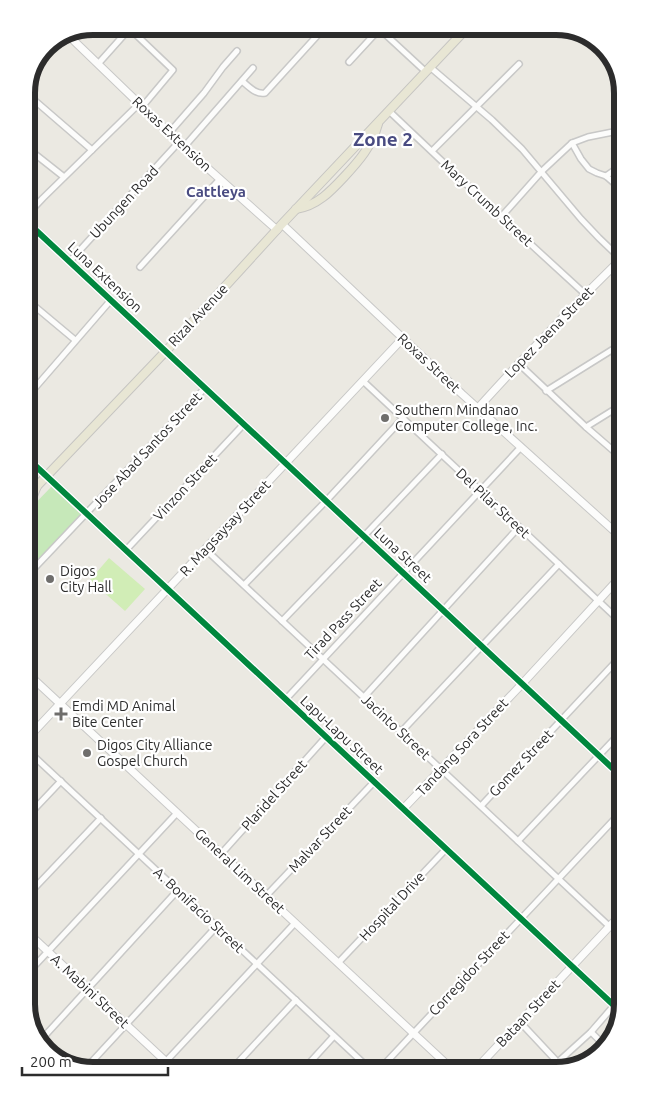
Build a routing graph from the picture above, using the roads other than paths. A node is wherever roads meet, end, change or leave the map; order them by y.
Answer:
1 (123, 35) edge
2 (138, 35) edge
3 (318, 35) edge
4 (374, 35) edge
5 (385, 35) edge
6 (461, 35) edge
7 (72, 39) edge
8 (238, 51) dead end
9 (349, 62) dead end
10 (98, 64) junction
11 (519, 64) dead end
12 (253, 68) dead end
13 (428, 70) junction
14 (242, 81) junction
15 (35, 101) edge
16 (140, 105) junction
17 (477, 107) junction
18 (389, 111) junction
19 (378, 122) junction
20 (614, 132) edge
21 (169, 133) junction
22 (572, 143) junction
23 (181, 144) junction
24 (92, 150) junction
25 (432, 151) junction
26 (35, 153) edge
27 (614, 170) edge
28 (542, 171) junction
29 (606, 176) junction
30 (64, 177) junction
31 (220, 180) junction
32 (614, 183) edge
33 (35, 207) edge
34 (296, 209) junction
35 (501, 217) junction
36 (280, 227) junction
37 (35, 229) edge
38 (614, 252) edge
39 (70, 261) junction
40 (614, 267) edge
41 (140, 268) dead end
42 (585, 294) junction
43 (111, 300) junction
44 (35, 306) edge
45 (403, 338) junction
46 (75, 340) junction
47 (614, 349) edge
48 (166, 351) junction
49 (518, 363) junction
50 (363, 381) junction
51 (35, 388) edge
52 (205, 388) junction
53 (546, 391) junction
54 (478, 408) junction
55 (614, 410) edge
56 (403, 418) junction
57 (244, 424) junction
58 (586, 428) junction
59 (521, 447) junction
60 (614, 451) edge
61 (442, 454) junction
62 (286, 463) junction
63 (35, 465) edge
64 (47, 476) junction
65 (37, 486) joint
66 (35, 491) edge
67 (480, 491) junction
68 (326, 501) junction
69 (86, 513) junction
70 (519, 527) junction
71 (614, 531) edge
72 (364, 536) junction
73 (205, 549) junction
74 (126, 550) junction
75 (559, 564) junction
76 (35, 567) edge
77 (404, 573) junction
78 (614, 584) edge
79 (244, 585) junction
80 (168, 589) junction
81 (598, 601) junction
82 (444, 611) junction
83 (614, 616) edge
84 (282, 621) junction
85 (482, 647) junction
86 (323, 659) junction
87 (614, 664) edge
88 (35, 680) edge
89 (522, 684) junction
90 (364, 697) junction
91 (286, 699) junction
92 (60, 703) junction
93 (561, 720) junction
94 (35, 730) edge
95 (402, 732) junction
96 (326, 737) junction
97 (614, 740) edge
98 (599, 756) junction
99 (35, 757) edge
100 (441, 769) junction
101 (614, 770) edge
102 (61, 781) junction
103 (374, 782) junction
104 (481, 806) junction
105 (35, 808) edge
106 (403, 809) junction
107 (178, 813) junction
108 (101, 818) junction
109 (614, 819) edge
110 (518, 841) junction
111 (446, 849) junction
112 (139, 854) junction
113 (221, 854) junction
114 (558, 878) junction
115 (35, 888) edge
116 (178, 890) junction
117 (266, 896) junction
118 (520, 918) junction
119 (614, 921) edge
120 (295, 923) junction
121 (217, 926) junction
122 (609, 926) junction
123 (35, 939) edge
124 (48, 951) junction
125 (338, 963) junction
126 (257, 964) junction
127 (35, 965) edge
128 (572, 966) junction
129 (87, 988) junction
130 (296, 1000) junction
131 (613, 1005) joint
132 (520, 1022) junction
133 (126, 1024) junction
134 (591, 1032) junction
135 (413, 1034) junction
136 (45, 1036) edge
137 (334, 1036) junction
138 (600, 1041) edge
139 (166, 1061) joint
140 (91, 1062) edge
141 (238, 1062) edge
142 (310, 1062) edge
143 (362, 1062) edge
144 (387, 1062) edge
145 (444, 1062) edge
146 (482, 1062) edge
147 (557, 1062) joint

1 - 10 street
2 - 16 street
3 - 14 street
4 - 9 street
5 - 13 street
6 - 13 main road, Rizal Avenue
7 - 10 street, Roxas Extension
8 - 21 street
10 - 16 street, Roxas Extension
11 - 17 street
12 - 14 street, Ubungen Road
13 - 17 street
13 - 18 main road, Rizal Avenue
14 - 23 street, Ubungen Road
15 - 24 street
16 - 21 street, Roxas Extension
16 - 24 street
17 - 25 street
17 - 28 street
18 - 19 main road, Rizal Avenue
18 - 25 street, Mary Crumb Street
19 - 34 main road, Rizal Avenue
19 - 34 main road, Rizal Avenue
20 - 22 street
21 - 23 street, Roxas Extension
22 - 28 street
22 - 29 street
23 - 31 street, Roxas Extension
23 - 39 street, Ubungen Road
24 - 30 street
25 - 35 street, Mary Crumb Street
26 - 30 street
27 - 29 street
28 - 35 street
28 - 38 street
29 - 32 street
30 - 33 street
31 - 36 street, Roxas Extension
31 - 41 street
34 - 36 main road, Rizal Avenue
35 - 42 street, Mary Crumb Street
36 - 45 street, Roxas Street
36 - 48 main road, Rizal Avenue
37 - 39 street, Luna Extension
39 - 43 street, Luna Extension
40 - 42 street, Lopez Jaena Street
42 - 49 street, Lopez Jaena Street
43 - 46 street
43 - 48 street, Luna Extension
44 - 46 street
45 - 50 street, R. Magsaysay Street
45 - 54 street, Roxas Street
46 - 51 street
47 - 53 street
48 - 52 street, Luna Street
48 - 64 main road, Rizal Avenue
49 - 53 street
49 - 54 street, Lopez Jaena Street
50 - 56 street, Del Pilar Street
50 - 62 street, R. Magsaysay Street
52 - 57 street, Luna Street
52 - 69 street, Jose Abad Santos Street
53 - 58 street
54 - 59 street, Roxas Street
55 - 58 street
56 - 61 street, Del Pilar Street
56 - 68 street
57 - 62 street, Luna Street
57 - 74 street, Vinzon Street
58 - 60 street
59 - 67 street, Tirad Pass Street
59 - 71 street, Roxas Street
61 - 67 street, Del Pilar Street
61 - 72 street
62 - 68 street, Luna Street
62 - 73 street, R. Magsaysay Street
63 - 64 street, Lapu-Lapu Street
64 - 65 main road, Rizal Avenue
64 - 69 street, Lapu-Lapu Street
65 - 66 main road, Rizal Avenue
67 - 70 street, Del Pilar Street
67 - 77 street, Tirad Pass Street
68 - 72 street, Luna Street
68 - 79 street
69 - 74 street, Lapu-Lapu Street
69 - 76 street, Jose Abad Santos Street
70 - 75 street, Del Pilar Street
70 - 82 street
72 - 77 street, Luna Street
72 - 84 street
73 - 79 street, Jacinto Street
73 - 80 street, R. Magsaysay Street
74 - 80 street, Lapu-Lapu Street
75 - 81 street, Del Pilar Street
75 - 85 street
77 - 82 street, Luna Street
77 - 86 street, Tirad Pass Street
78 - 81 street, Tandang Sora Street
79 - 84 street, Jacinto Street
80 - 91 street, Lapu-Lapu Street
80 - 92 street, R. Magsaysay Street
81 - 83 street, Del Pilar Street
81 - 89 street, Tandang Sora Street
82 - 85 street, Luna Street
82 - 90 street
84 - 86 street, Jacinto Street
85 - 89 street, Luna Street
85 - 95 street
86 - 90 street, Jacinto Street
86 - 91 street, Tirad Pass Street
87 - 93 street, Gomez Street
88 - 92 street, General Lim Street
89 - 93 street, Luna Street
89 - 100 street, Tandang Sora Street
90 - 95 street, Jacinto Street
91 - 96 street, Lapu-Lapu Street
92 - 94 street, R. Magsaysay Street
92 - 107 street, General Lim Street
93 - 98 street, Luna Street
93 - 104 street, Gomez Street
95 - 100 street, Jacinto Street
96 - 103 street, Lapu-Lapu Street
96 - 113 street, Plaridel Street
97 - 98 street
98 - 101 street, Luna Street
98 - 110 street
99 - 102 street, A. Bonifacio Street
100 - 104 street, Jacinto Street
100 - 106 street, Tandang Sora Street
102 - 105 street
102 - 108 street, A. Bonifacio Street
103 - 106 street, Lapu-Lapu Street
103 - 117 street, Malvar Street
104 - 110 street, Jacinto Street
106 - 111 street, Lapu-Lapu Street
107 - 112 street
107 - 113 street, General Lim Street
108 - 112 street, A. Bonifacio Street
108 - 115 street
109 - 114 street, Corregidor Street
110 - 114 street, Jacinto Street
111 - 118 street, Lapu-Lapu Street
111 - 125 street, Hospital Drive
112 - 116 street, A. Bonifacio Street
112 - 124 street
113 - 117 street, General Lim Street
114 - 118 street, Corregidor Street
114 - 122 street, Jacinto Street
116 - 121 street, A. Bonifacio Street
116 - 129 street
117 - 120 street, General Lim Street
118 - 128 street, Lapu-Lapu Street
118 - 135 street, Corregidor Street
119 - 122 street, Bataan Street
120 - 125 street, General Lim Street
120 - 126 street
121 - 126 street, A. Bonifacio Street
121 - 133 street
122 - 128 street, Bataan Street
123 - 124 street, A. Mabini Street
124 - 127 street
124 - 129 street, A. Mabini Street
125 - 135 street, General Lim Street
126 - 130 street, A. Bonifacio Street
126 - 139 street
128 - 131 street, Lapu-Lapu Street
128 - 132 street, Bataan Street
129 - 133 street, A. Mabini Street
129 - 136 street
130 - 137 street, A. Bonifacio Street
130 - 141 street
131 - 134 street
132 - 146 street, Bataan Street
132 - 147 street
133 - 139 street, A. Mabini Street
133 - 140 street
134 - 138 street
134 - 147 street
135 - 144 street, Corregidor Street
135 - 145 street, General Lim Street
137 - 142 street
137 - 143 street, A. Bonifacio Street

